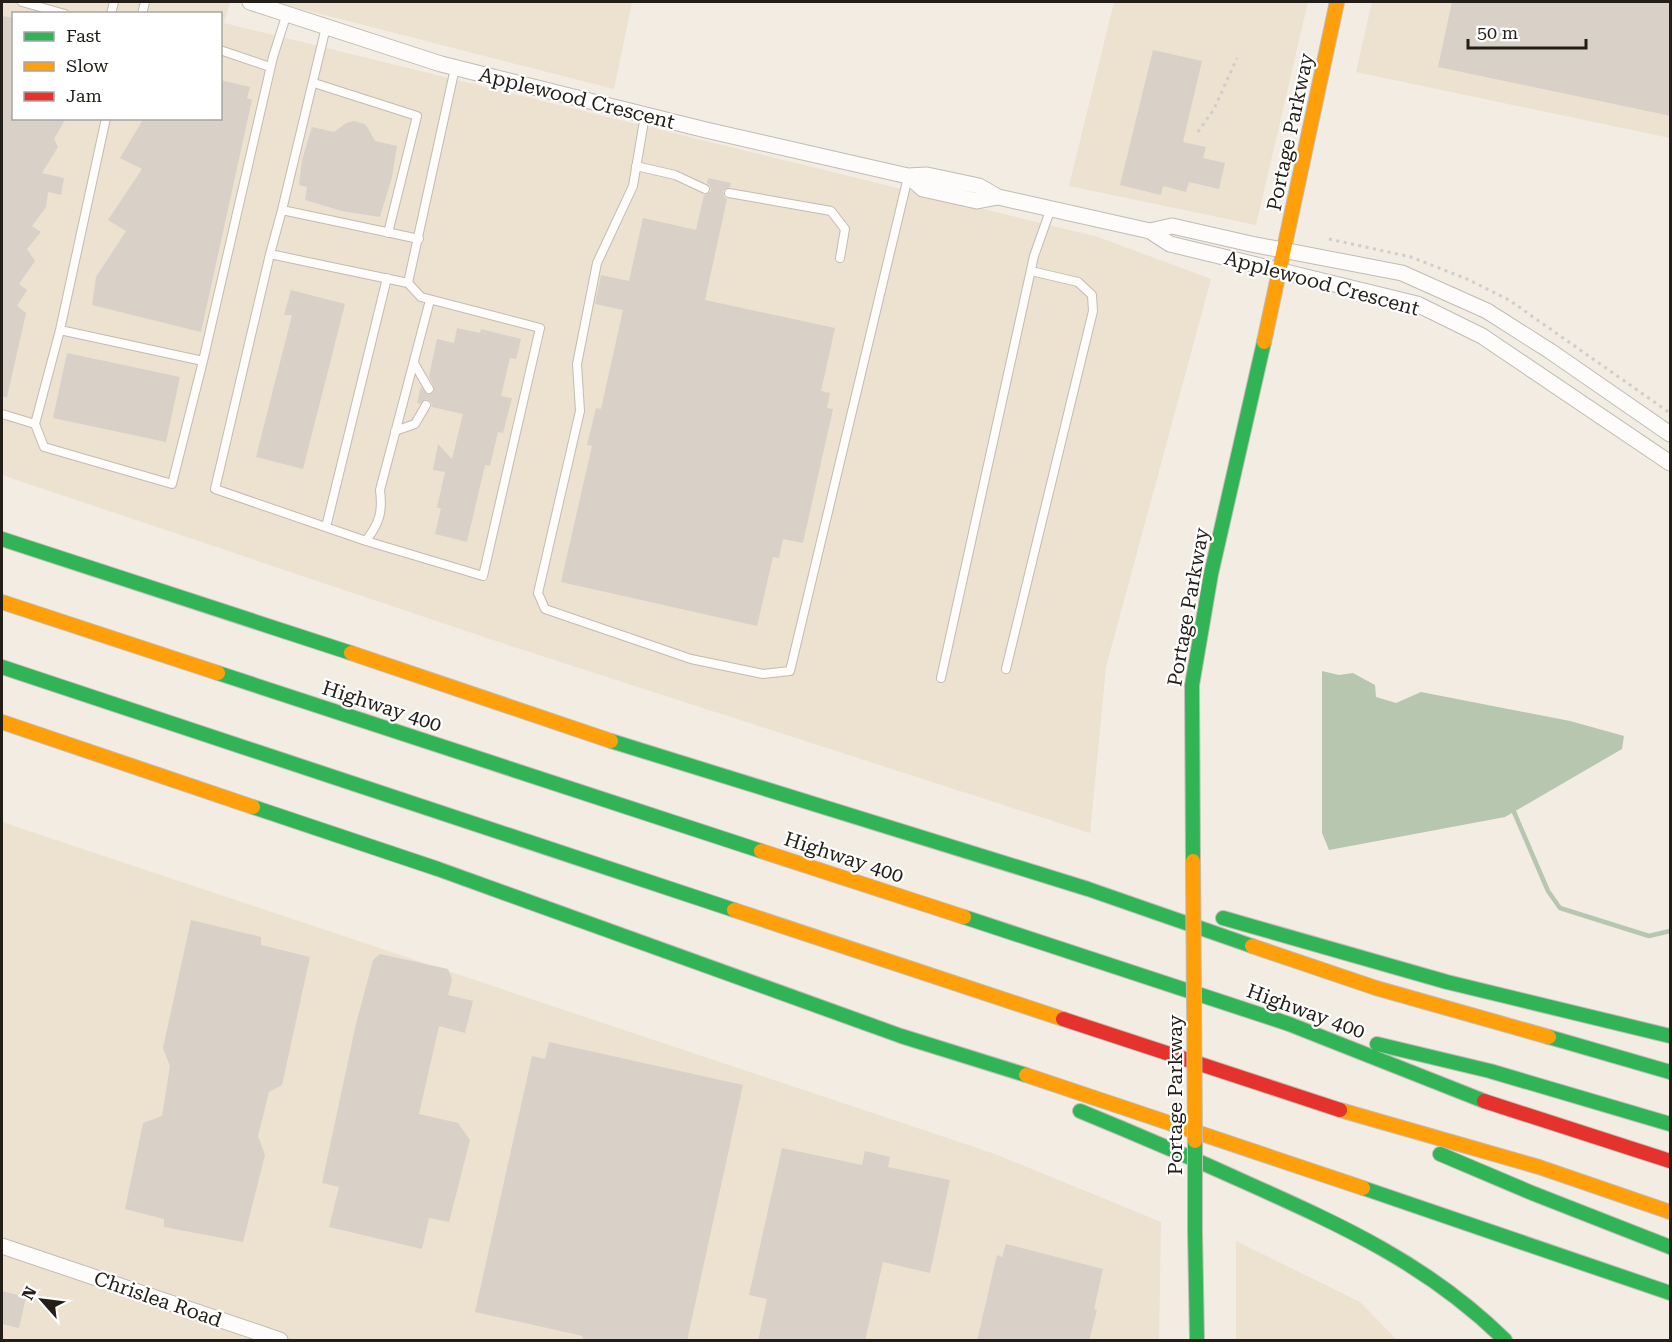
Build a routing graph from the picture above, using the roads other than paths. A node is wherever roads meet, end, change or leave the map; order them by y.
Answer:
1 (22, 2) edge
2 (250, 2) edge
3 (1338, 2) edge
4 (58, 12) edge
5 (287, 13) junction
6 (327, 27) junction
7 (222, 51) edge
8 (270, 67) junction
9 (455, 68) junction
10 (314, 83) junction
11 (645, 115) junction
12 (106, 120) edge
13 (636, 166) junction
14 (909, 176) junction
15 (705, 189) dead end
16 (729, 193) dead end
17 (1051, 208) junction
18 (282, 210) junction
19 (1150, 231) junction
20 (388, 232) junction
21 (418, 239) junction
22 (1284, 250) junction
23 (270, 254) junction
24 (840, 258) dead end
25 (1280, 270) junction
26 (1030, 271) junction
27 (387, 278) junction
28 (408, 283) junction
29 (430, 300) junction
30 (60, 330) junction
31 (203, 361) junction
32 (414, 363) junction
33 (429, 389) dead end
34 (426, 405) dead end
35 (2, 414) edge
36 (35, 424) junction
37 (395, 431) junction
38 (1671, 434) edge
39 (1671, 463) edge
40 (326, 528) junction
41 (2, 539) edge
42 (366, 542) junction
43 (2, 602) edge
44 (2, 667) edge
45 (1006, 669) dead end
46 (941, 678) dead end
47 (2, 722) edge
48 (1088, 889) junction
49 (1289, 1024) junction
50 (901, 1036) junction
51 (1671, 1036) edge
52 (1671, 1072) edge
53 (1036, 1093) dead end
54 (1067, 1106) dead end
55 (1345, 1112) junction
56 (1671, 1124) edge
57 (1671, 1161) edge
58 (1671, 1212) edge
59 (2, 1246) edge
60 (1671, 1246) edge
61 (1671, 1293) edge
62 (257, 1337) edge
63 (280, 1341) edge
64 (1197, 1341) edge
65 (1505, 1341) edge

1 - 4 lane
2 - 5 street, Applewood Crescent
3 - 22 main road, Portage Parkway
5 - 6 street, Applewood Crescent
5 - 8 lane
6 - 9 street, Applewood Crescent
6 - 10 lane
7 - 8 lane
8 - 31 lane
9 - 11 street, Applewood Crescent
9 - 21 lane
10 - 18 lane
10 - 20 lane
11 - 13 lane
11 - 14 street, Applewood Crescent
12 - 30 lane
13 - 14 lane
13 - 15 lane
14 - 17 street, Applewood Crescent
16 - 24 lane
17 - 19 street, Applewood Crescent
17 - 26 lane
18 - 20 lane
18 - 23 lane
19 - 22 street, Applewood Crescent
19 - 25 street, Applewood Crescent
20 - 21 lane
21 - 28 lane
22 - 25 main road, Portage Parkway
22 - 38 street, Applewood Crescent
23 - 27 lane
23 - 40 lane
25 - 39 street, Applewood Crescent
25 - 64 main road, Portage Parkway, bridge
26 - 45 lane
26 - 46 lane
27 - 28 lane
27 - 40 lane
28 - 29 lane
29 - 32 lane
29 - 42 lane
30 - 31 lane
30 - 36 lane
31 - 36 lane
32 - 33 lane
32 - 37 lane
34 - 37 lane
35 - 36 lane
37 - 42 lane
40 - 42 lane
41 - 48 main road
43 - 49 main road, Highway 400
44 - 55 main road
47 - 50 main road
48 - 51 main road
48 - 52 main road
49 - 56 main road
49 - 57 main road, Highway 400
50 - 53 main road
50 - 61 main road
54 - 65 main road
55 - 58 main road
55 - 60 main road
59 - 62 street, Chrislea Road
62 - 63 street, Chrislea Road

